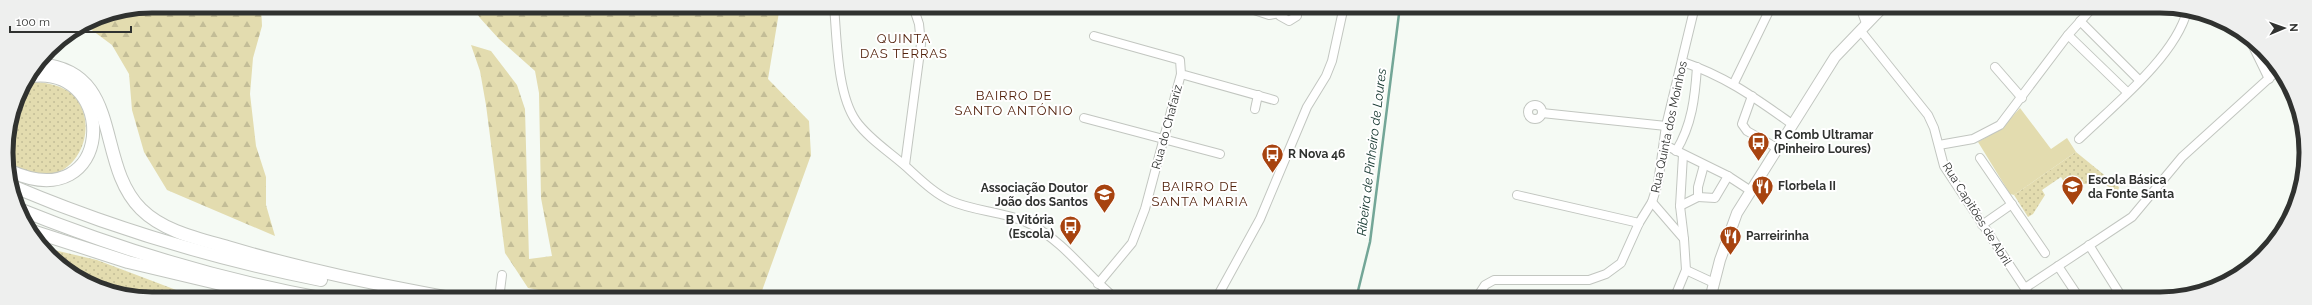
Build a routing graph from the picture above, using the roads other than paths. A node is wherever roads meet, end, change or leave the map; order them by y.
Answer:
1 (835, 13) edge
2 (915, 13) edge
3 (1263, 13) edge
4 (1273, 13) edge
5 (1280, 13) edge
6 (1298, 13) edge
7 (1342, 13) edge
8 (1694, 13) edge
9 (1768, 13) dead end
10 (1863, 13) edge
11 (1877, 13) edge
12 (2087, 13) edge
13 (2186, 16) edge
14 (2080, 21) junction
15 (1864, 26) junction
16 (2068, 35) junction
17 (1094, 36) dead end
18 (2256, 53) edge
19 (1683, 62) junction
20 (45, 64) edge
21 (1697, 67) junction
22 (1996, 67) dead end
23 (1181, 74) junction
24 (2274, 74) edge
25 (36, 76) edge
26 (2268, 79) junction
27 (2139, 80) junction
28 (1734, 83) junction
29 (2127, 92) junction
30 (1258, 95) junction
31 (1752, 96) junction
32 (2022, 98) junction
33 (1274, 100) dead end
34 (1255, 109) dead end
35 (1542, 113) dead end
36 (1084, 118) dead end
37 (1792, 124) junction
38 (1666, 126) junction
39 (1163, 139) junction
40 (2079, 139) dead end
41 (1665, 145) junction
42 (1939, 146) junction
43 (1778, 148) junction
44 (1680, 153) junction
45 (1220, 154) dead end
46 (1980, 158) dead end
47 (905, 165) junction
48 (1704, 165) junction
49 (14, 172) edge
50 (1728, 176) junction
51 (18, 188) edge
52 (1751, 191) junction
53 (1517, 195) dead end
54 (1698, 197) junction
55 (1652, 202) junction
56 (1680, 204) junction
57 (2012, 204) junction
58 (26, 212) edge
59 (1639, 222) junction
60 (1982, 225) junction
61 (40, 233) edge
62 (1684, 239) junction
63 (2089, 245) junction
64 (2045, 253) dead end
65 (2058, 266) junction
66 (1686, 270) junction
67 (502, 275) dead end
68 (1714, 283) junction
69 (1098, 284) junction
70 (2025, 288) junction
71 (257, 292) edge
72 (291, 292) edge
73 (395, 292) edge
74 (423, 292) edge
75 (499, 292) edge
76 (1108, 292) edge
77 (1220, 292) edge
78 (1480, 292) edge
79 (1677, 292) edge
80 (1712, 292) edge
81 (2028, 292) edge
82 (2075, 292) edge
83 (2119, 292) edge

1 - 47 street
2 - 47 street
3 - 4 street
5 - 6 street
7 - 77 street
8 - 19 street, Rua Quinta dos Moinhos
9 - 28 street
10 - 15 main road
11 - 15 main road
12 - 14 street
13 - 27 street
14 - 16 street
14 - 27 street
15 - 37 main road
15 - 42 street, Rua Capitões de Abril
16 - 29 street
16 - 32 street
17 - 23 street
18 - 26 street
19 - 21 street
19 - 38 street, Rua Quinta dos Moinhos
20 - 74 highway
21 - 28 street
21 - 44 street
22 - 32 street
23 - 30 street
23 - 39 street, Rua do Chafariz
24 - 26 street
25 - 49 highway
26 - 63 street
27 - 29 street
28 - 31 street
29 - 40 street
30 - 33 street
30 - 34 street
31 - 37 street
31 - 43 street
32 - 42 street
35 - 38 street
36 - 39 street
37 - 43 main road
38 - 41 street, Rua Quinta dos Moinhos
39 - 45 street
39 - 69 street, Rua do Chafariz
41 - 44 street
41 - 55 street, Rua Quinta dos Moinhos
42 - 60 street, Rua Capitões de Abril
43 - 52 main road
44 - 48 street
44 - 56 street
46 - 57 street
47 - 69 street
48 - 50 street
48 - 54 street
50 - 52 street
50 - 54 street
51 - 73 highway
52 - 68 main road
53 - 59 street
54 - 56 street
55 - 59 street
55 - 62 street
56 - 62 street
57 - 60 street
57 - 64 street
58 - 72 highway
59 - 78 street
60 - 70 street, Rua Capitões de Abril
61 - 71 highway
62 - 66 street
63 - 65 street
63 - 83 street
65 - 70 street
65 - 82 street
66 - 68 street
66 - 79 street
67 - 75 street
68 - 80 main road
69 - 76 street
70 - 81 street, Rua Capitões de Abril

